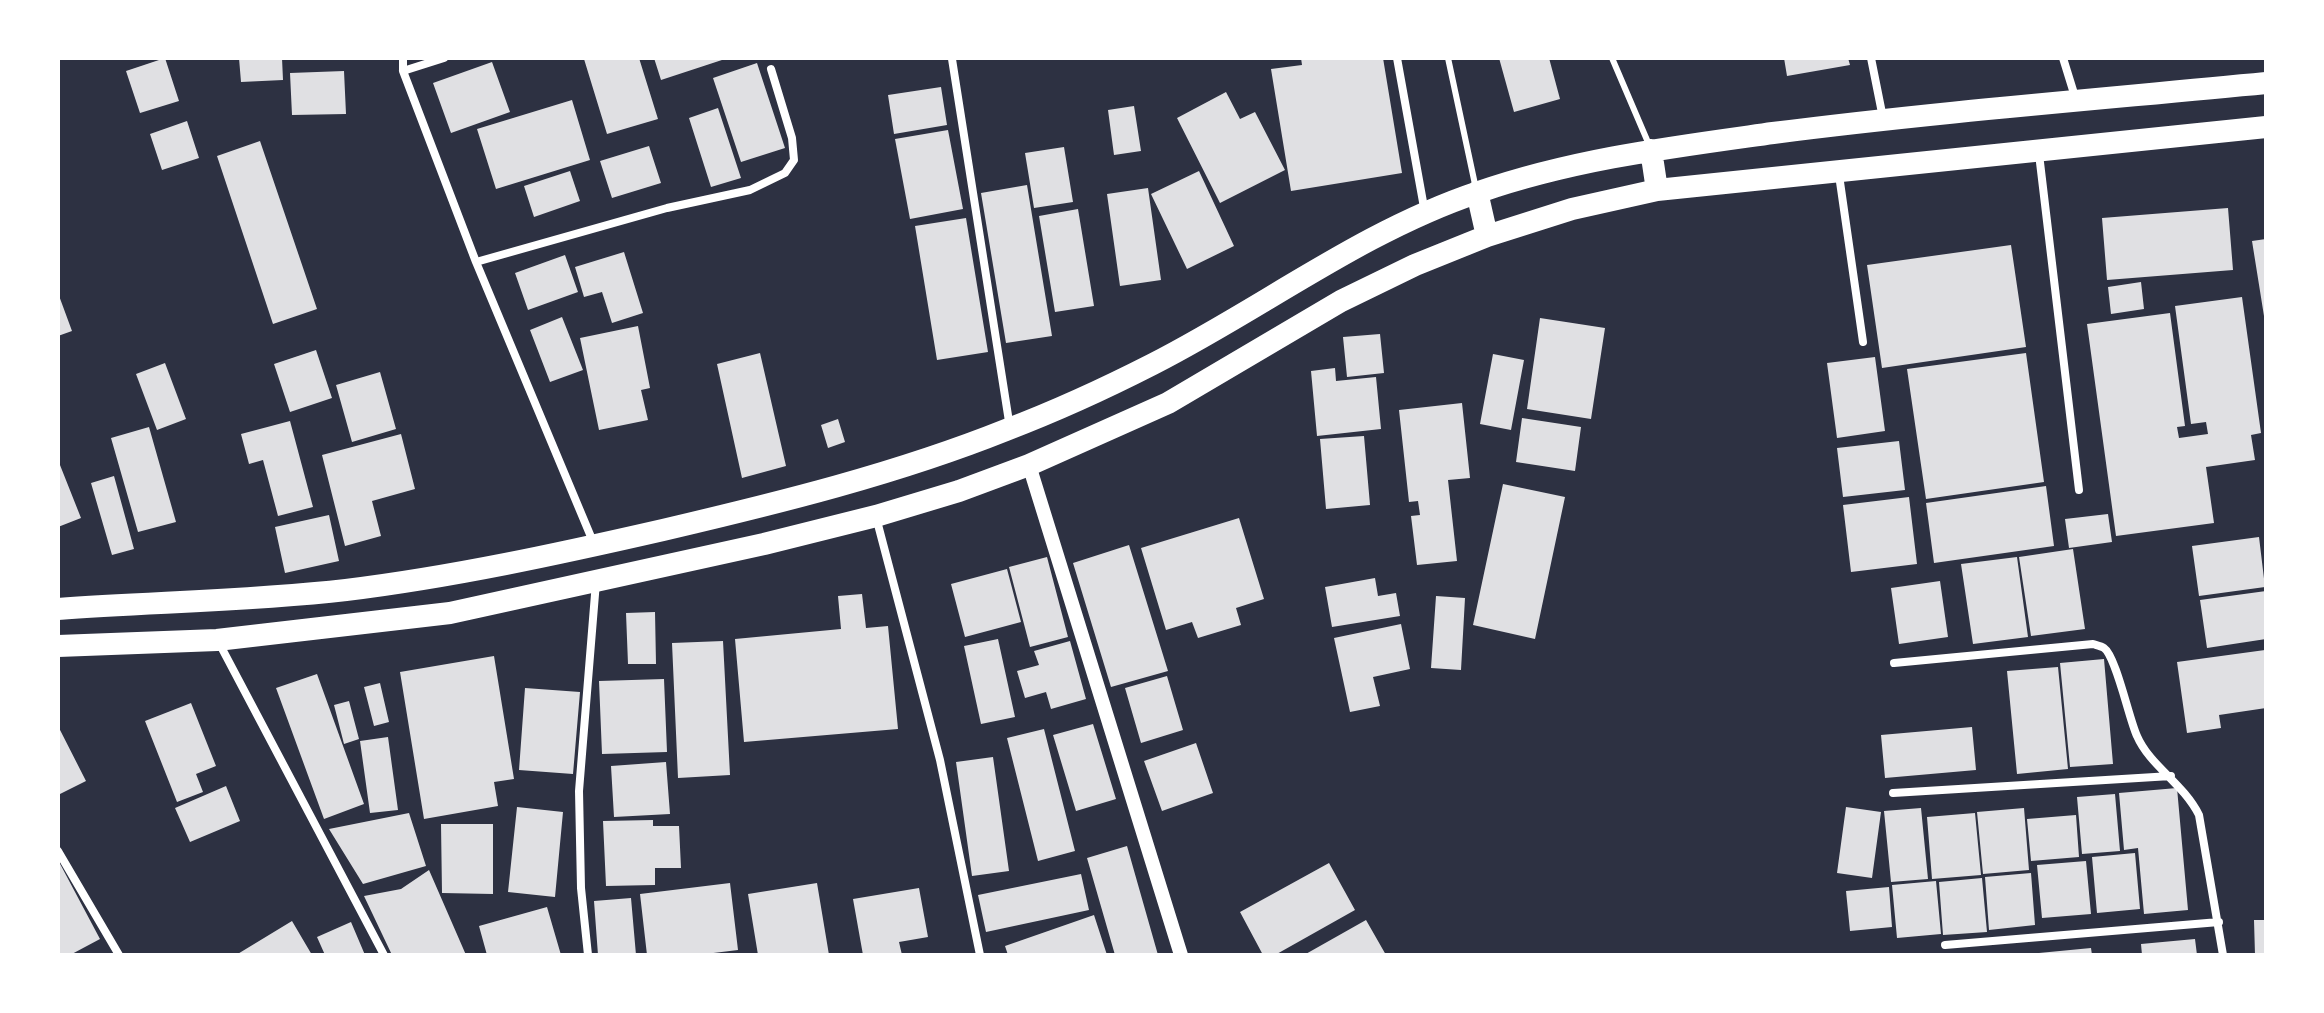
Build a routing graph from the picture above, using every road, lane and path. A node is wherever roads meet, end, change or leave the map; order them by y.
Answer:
1 (403, 58) edge
2 (444, 58) edge
3 (1397, 58) edge
4 (1448, 58) edge
5 (1612, 58) edge
6 (1871, 58) edge
7 (2063, 58) edge
8 (952, 59) edge
9 (771, 69) dead end
10 (403, 71) junction
11 (2266, 83) edge
12 (2076, 101) junction
13 (1883, 119) junction
14 (2266, 127) edge
15 (2038, 149) junction
16 (1651, 150) junction
17 (1839, 170) junction
18 (1657, 190) junction
19 (1477, 192) junction
20 (1425, 213) junction
21 (1487, 236) junction
22 (476, 262) junction
23 (1863, 342) dead end
24 (1010, 429) junction
25 (1029, 465) junction
26 (2079, 490) dead end
27 (876, 516) junction
28 (594, 545) junction
29 (596, 581) junction
30 (58, 609) edge
31 (217, 640) junction
32 (58, 646) edge
33 (1894, 663) dead end
34 (2171, 776) junction
35 (1893, 793) dead end
36 (58, 851) edge
37 (2219, 922) junction
38 (1945, 945) dead end
39 (119, 955) edge
40 (384, 955) edge
41 (588, 955) edge
42 (980, 955) edge
43 (1181, 955) edge
44 (2223, 955) edge

1 - 10 street
2 - 10 street
3 - 20 street
4 - 19 lane
5 - 16 lane
6 - 13 street
7 - 12 street
8 - 24 street
9 - 22 street
10 - 22 street
11 - 12 highway
12 - 13 highway
13 - 16 highway
14 - 15 highway
15 - 17 highway
15 - 26 street
16 - 18 highway
16 - 19 highway
17 - 18 highway
17 - 23 street
18 - 21 highway
19 - 20 highway
19 - 21 highway
20 - 24 highway
21 - 25 highway
22 - 28 street
24 - 28 highway
25 - 27 highway
25 - 43 street
27 - 29 highway
27 - 42 street
28 - 30 highway
29 - 31 highway
29 - 41 street
31 - 32 highway
31 - 40 street
33 - 34 street
34 - 35 street
34 - 37 street
36 - 39 street
37 - 38 street
37 - 44 street

